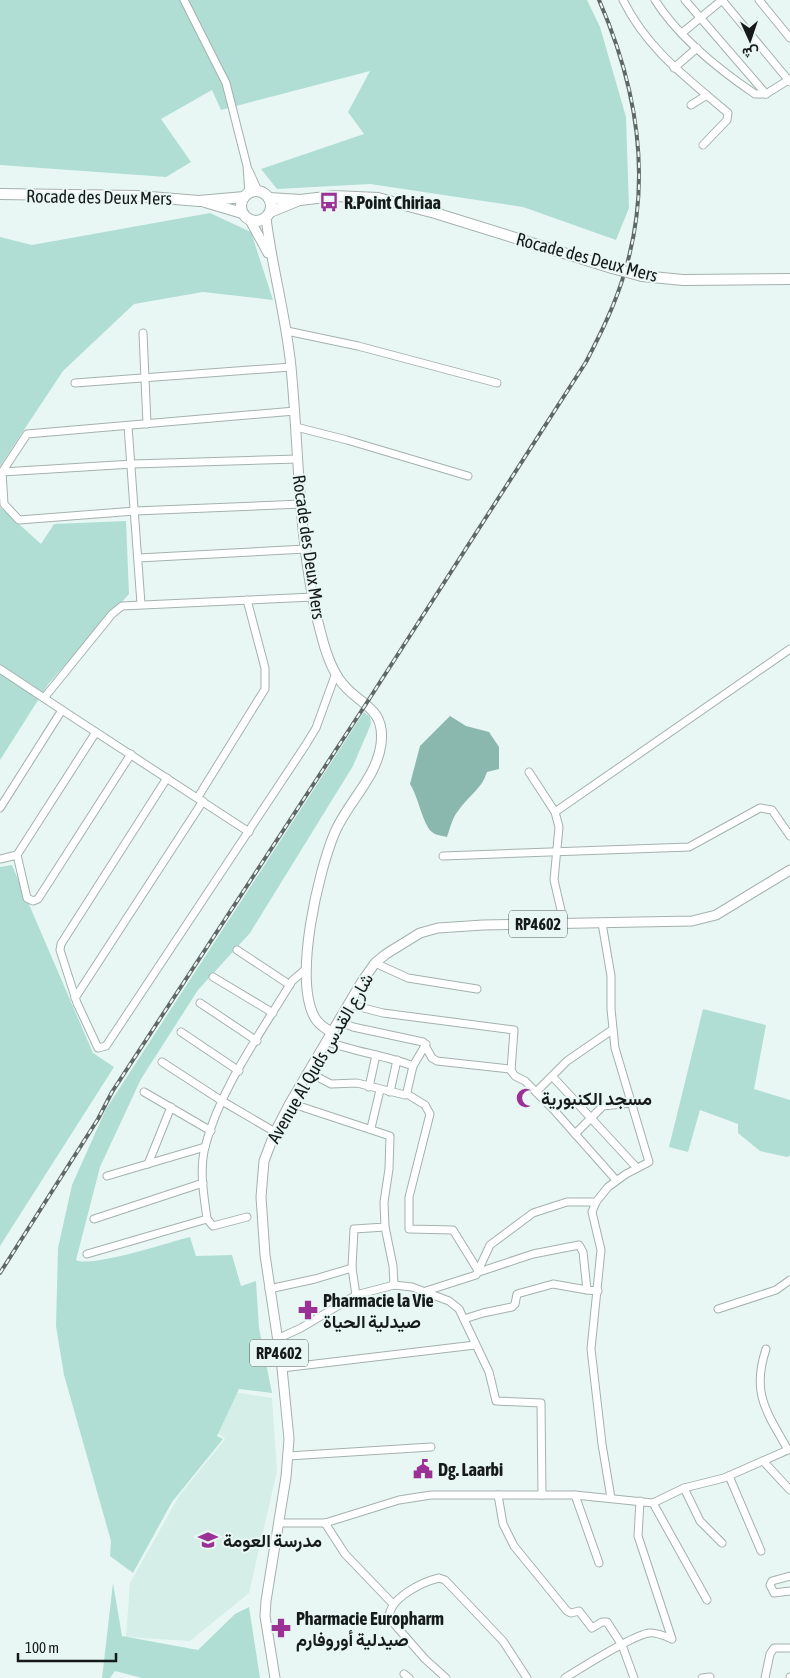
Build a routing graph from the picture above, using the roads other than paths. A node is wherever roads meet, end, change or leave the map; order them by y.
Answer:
1 (184, 0) edge
2 (623, 0) edge
3 (655, 0) edge
4 (685, 0) edge
5 (722, 0) edge
6 (759, 0) edge
7 (700, 18) junction
8 (682, 33) junction
9 (788, 33) edge
10 (697, 48) junction
11 (674, 68) junction
12 (790, 80) edge
13 (766, 94) junction
14 (707, 95) junction
15 (691, 106) dead end
16 (703, 145) dead end
17 (250, 193) junction
18 (0, 194) edge
19 (269, 198) junction
20 (300, 200) junction
21 (199, 201) junction
22 (268, 215) junction
23 (246, 217) junction
24 (270, 258) junction
25 (790, 280) edge
26 (288, 331) junction
27 (143, 334) dead end
28 (291, 367) junction
29 (144, 378) junction
30 (75, 383) dead end
31 (497, 384) dead end
32 (295, 411) junction
33 (147, 424) junction
34 (128, 426) junction
35 (296, 427) junction
36 (298, 459) junction
37 (133, 464) junction
38 (2, 472) junction
39 (468, 476) dead end
40 (302, 504) junction
41 (135, 511) junction
42 (306, 549) junction
43 (138, 558) junction
44 (313, 597) junction
45 (247, 600) junction
46 (141, 604) junction
47 (790, 650) edge
48 (0, 669) edge
49 (336, 673) junction
50 (44, 698) junction
51 (62, 710) junction
52 (96, 732) junction
53 (131, 754) junction
54 (529, 772) dead end
55 (167, 778) junction
56 (200, 799) junction
57 (0, 808) edge
58 (555, 812) junction
59 (249, 832) junction
60 (790, 836) edge
61 (555, 854) junction
62 (17, 855) junction
63 (443, 856) dead end
64 (0, 859) edge
65 (790, 870) edge
66 (564, 923) junction
67 (602, 923) junction
68 (237, 950) dead end
69 (375, 963) junction
70 (306, 968) junction
71 (214, 977) dead end
72 (290, 985) junction
73 (477, 989) dead end
74 (75, 998) junction
75 (200, 1003) dead end
76 (348, 1004) junction
77 (273, 1013) junction
78 (338, 1021) junction
79 (612, 1030) junction
80 (181, 1032) dead end
81 (331, 1032) junction
82 (257, 1041) junction
83 (326, 1042) junction
84 (426, 1044) junction
85 (376, 1054) junction
86 (397, 1060) junction
87 (162, 1062) dead end
88 (413, 1066) junction
89 (239, 1071) junction
90 (512, 1071) junction
91 (308, 1072) junction
92 (552, 1076) junction
93 (370, 1087) junction
94 (380, 1090) junction
95 (144, 1092) dead end
96 (390, 1092) junction
97 (536, 1092) junction
98 (407, 1094) junction
99 (222, 1101) junction
100 (290, 1103) junction
101 (631, 1103) junction
102 (170, 1107) junction
103 (591, 1118) junction
104 (371, 1128) junction
105 (211, 1131) junction
106 (275, 1132) junction
107 (575, 1134) junction
108 (205, 1147) junction
109 (148, 1164) junction
110 (637, 1168) junction
111 (107, 1176) dead end
112 (616, 1180) junction
113 (203, 1183) junction
114 (596, 1202) junction
115 (247, 1217) dead end
116 (94, 1219) dead end
117 (207, 1219) junction
118 (385, 1227) junction
119 (86, 1254) dead end
120 (352, 1268) junction
121 (479, 1272) junction
122 (790, 1280) edge
123 (394, 1285) junction
124 (269, 1289) junction
125 (587, 1290) junction
126 (426, 1291) junction
127 (598, 1291) junction
128 (356, 1296) junction
129 (718, 1309) dead end
130 (464, 1320) junction
131 (277, 1339) junction
132 (475, 1345) junction
133 (766, 1349) dead end
134 (282, 1368) junction
135 (431, 1447) dead end
136 (788, 1452) edge
137 (288, 1456) junction
138 (764, 1462) junction
139 (729, 1476) junction
140 (684, 1488) junction
141 (790, 1490) edge
142 (498, 1495) junction
143 (542, 1495) junction
144 (575, 1495) junction
145 (611, 1498) junction
146 (640, 1501) junction
147 (653, 1503) junction
148 (278, 1524) junction
149 (325, 1524) junction
150 (722, 1543) dead end
151 (761, 1551) dead end
152 (598, 1563) dead end
153 (790, 1576) edge
154 (790, 1591) edge
155 (707, 1600) dead end
156 (393, 1604) junction
157 (622, 1645) junction
158 (790, 1648) edge
159 (275, 1678) edge
160 (446, 1678) edge
161 (527, 1678) edge
162 (565, 1678) edge
163 (634, 1678) edge
164 (765, 1678) edge

1 - 17 street
2 - 11 street
3 - 8 street
4 - 7 street
5 - 7 street
5 - 12 street
6 - 9 street
7 - 8 street
7 - 13 street
8 - 10 street
10 - 11 street
10 - 13 street
11 - 14 street
12 - 13 street
14 - 15 street
14 - 16 street
17 - 19 highway
17 - 21 highway, Rocade des Deux Mers
17 - 23 highway
18 - 21 highway, Rocade des Deux Mers
19 - 20 highway, Rocade des Deux Mers
19 - 22 highway
20 - 22 highway, Rocade des Deux Mers
20 - 25 highway, Rocade des Deux Mers, bridge
21 - 23 highway, Rocade des Deux Mers
22 - 23 highway
22 - 24 main road, Rocade des Deux Mers
23 - 24 main road, Rocade des Deux Mers
24 - 26 main road, Rocade des Deux Mers
26 - 28 main road, Rocade des Deux Mers
26 - 31 street
27 - 29 street
28 - 29 street
28 - 32 main road, Rocade des Deux Mers
29 - 30 street
29 - 33 street
32 - 33 street
32 - 35 main road, Rocade des Deux Mers
33 - 34 street
34 - 37 street
34 - 38 street
35 - 36 main road, Rocade des Deux Mers
35 - 39 street
36 - 37 street
36 - 40 main road, Rocade des Deux Mers
37 - 38 street
37 - 41 street
38 - 41 street
40 - 41 street
40 - 42 main road, Rocade des Deux Mers
41 - 43 street
42 - 43 street
42 - 44 main road, Rocade des Deux Mers
43 - 46 street
44 - 45 street
44 - 49 main road, Rocade des Deux Mers
45 - 46 street
45 - 56 street
46 - 50 street
47 - 58 street
48 - 50 street
49 - 59 street
49 - 70 main road, Rocade des Deux Mers
50 - 51 street
51 - 52 street
51 - 57 street
52 - 53 street
52 - 62 street
53 - 55 street
53 - 62 street
54 - 58 street
55 - 56 street
55 - 74 street
56 - 59 street
56 - 74 street
58 - 61 street
59 - 74 street
60 - 61 street
61 - 63 street
61 - 66 street
62 - 64 street
65 - 67 main road, Avenue Al Quds شارع القدس / RP4602
66 - 67 main road, Avenue Al Quds شارع القدس / RP4602
66 - 69 main road, Avenue Al Quds شارع القدس / RP4602
67 - 79 street
68 - 72 street
69 - 73 street
69 - 76 main road, Avenue Al Quds شارع القدس / RP4602
70 - 72 street
70 - 81 main road, Rocade des Deux Mers
71 - 77 street
72 - 77 street
75 - 82 street
76 - 78 main road, Avenue Al Quds شارع القدس / RP4602
76 - 90 street
77 - 82 street
78 - 81 main road, Avenue Al Quds شارع القدس / RP4602
78 - 84 street
79 - 92 street
79 - 101 street
80 - 89 street
81 - 83 main road, Avenue Al Quds شارع القدس / RP4602
82 - 89 street
83 - 85 street
83 - 91 main road, Avenue Al Quds شارع القدس / RP4602
84 - 88 street
84 - 90 street
85 - 86 street
85 - 93 street
86 - 88 street
86 - 96 street
87 - 99 street
88 - 98 street
89 - 99 street
90 - 97 street
91 - 93 street
91 - 100 main road, Avenue Al Quds شارع القدس / RP4602
92 - 97 street
92 - 103 street
93 - 94 street
94 - 96 street
94 - 104 street
95 - 102 street
96 - 98 street
97 - 107 street
98 - 121 street
99 - 105 street
99 - 106 street
100 - 104 street
100 - 106 main road, Avenue Al Quds شارع القدس / RP4602
101 - 103 street
101 - 110 street
102 - 105 street
102 - 109 street
103 - 107 street
103 - 110 street
104 - 118 street
105 - 108 street
106 - 124 main road, Avenue Al Quds شارع القدس / RP4602
107 - 112 street
108 - 109 street
108 - 113 street
109 - 111 street
110 - 112 street
112 - 114 street
113 - 116 street
113 - 117 street
114 - 121 street
114 - 127 street
115 - 117 street
117 - 119 street
118 - 120 street
118 - 123 street
120 - 124 street
120 - 128 street
121 - 125 street
121 - 126 street
122 - 129 street
123 - 126 street
123 - 128 street
124 - 131 main road, Avenue Al Quds شارع القدس / RP4602
125 - 127 street
125 - 130 street
126 - 130 street
127 - 145 street
128 - 131 street
130 - 132 street
131 - 134 main road, Avenue Al Quds شارع القدس / RP4602
132 - 134 street
132 - 143 street
133 - 136 street
134 - 137 main road, Avenue Al Quds شارع القدس / RP4602
135 - 137 street
136 - 138 street
137 - 148 main road, Avenue Al Quds شارع القدس / RP4602
138 - 139 street
138 - 141 street
139 - 140 street
139 - 151 street
140 - 147 street
140 - 150 street
142 - 143 street
142 - 149 street
142 - 157 street
143 - 144 street
144 - 145 street
144 - 152 street
145 - 146 street
146 - 147 street
146 - 157 street
147 - 155 street
148 - 149 street
148 - 159 main road, Avenue Al Quds شارع القدس / RP4602
149 - 156 street
153 - 154 street
156 - 160 street
156 - 161 street
157 - 162 street
157 - 163 street
158 - 164 street

